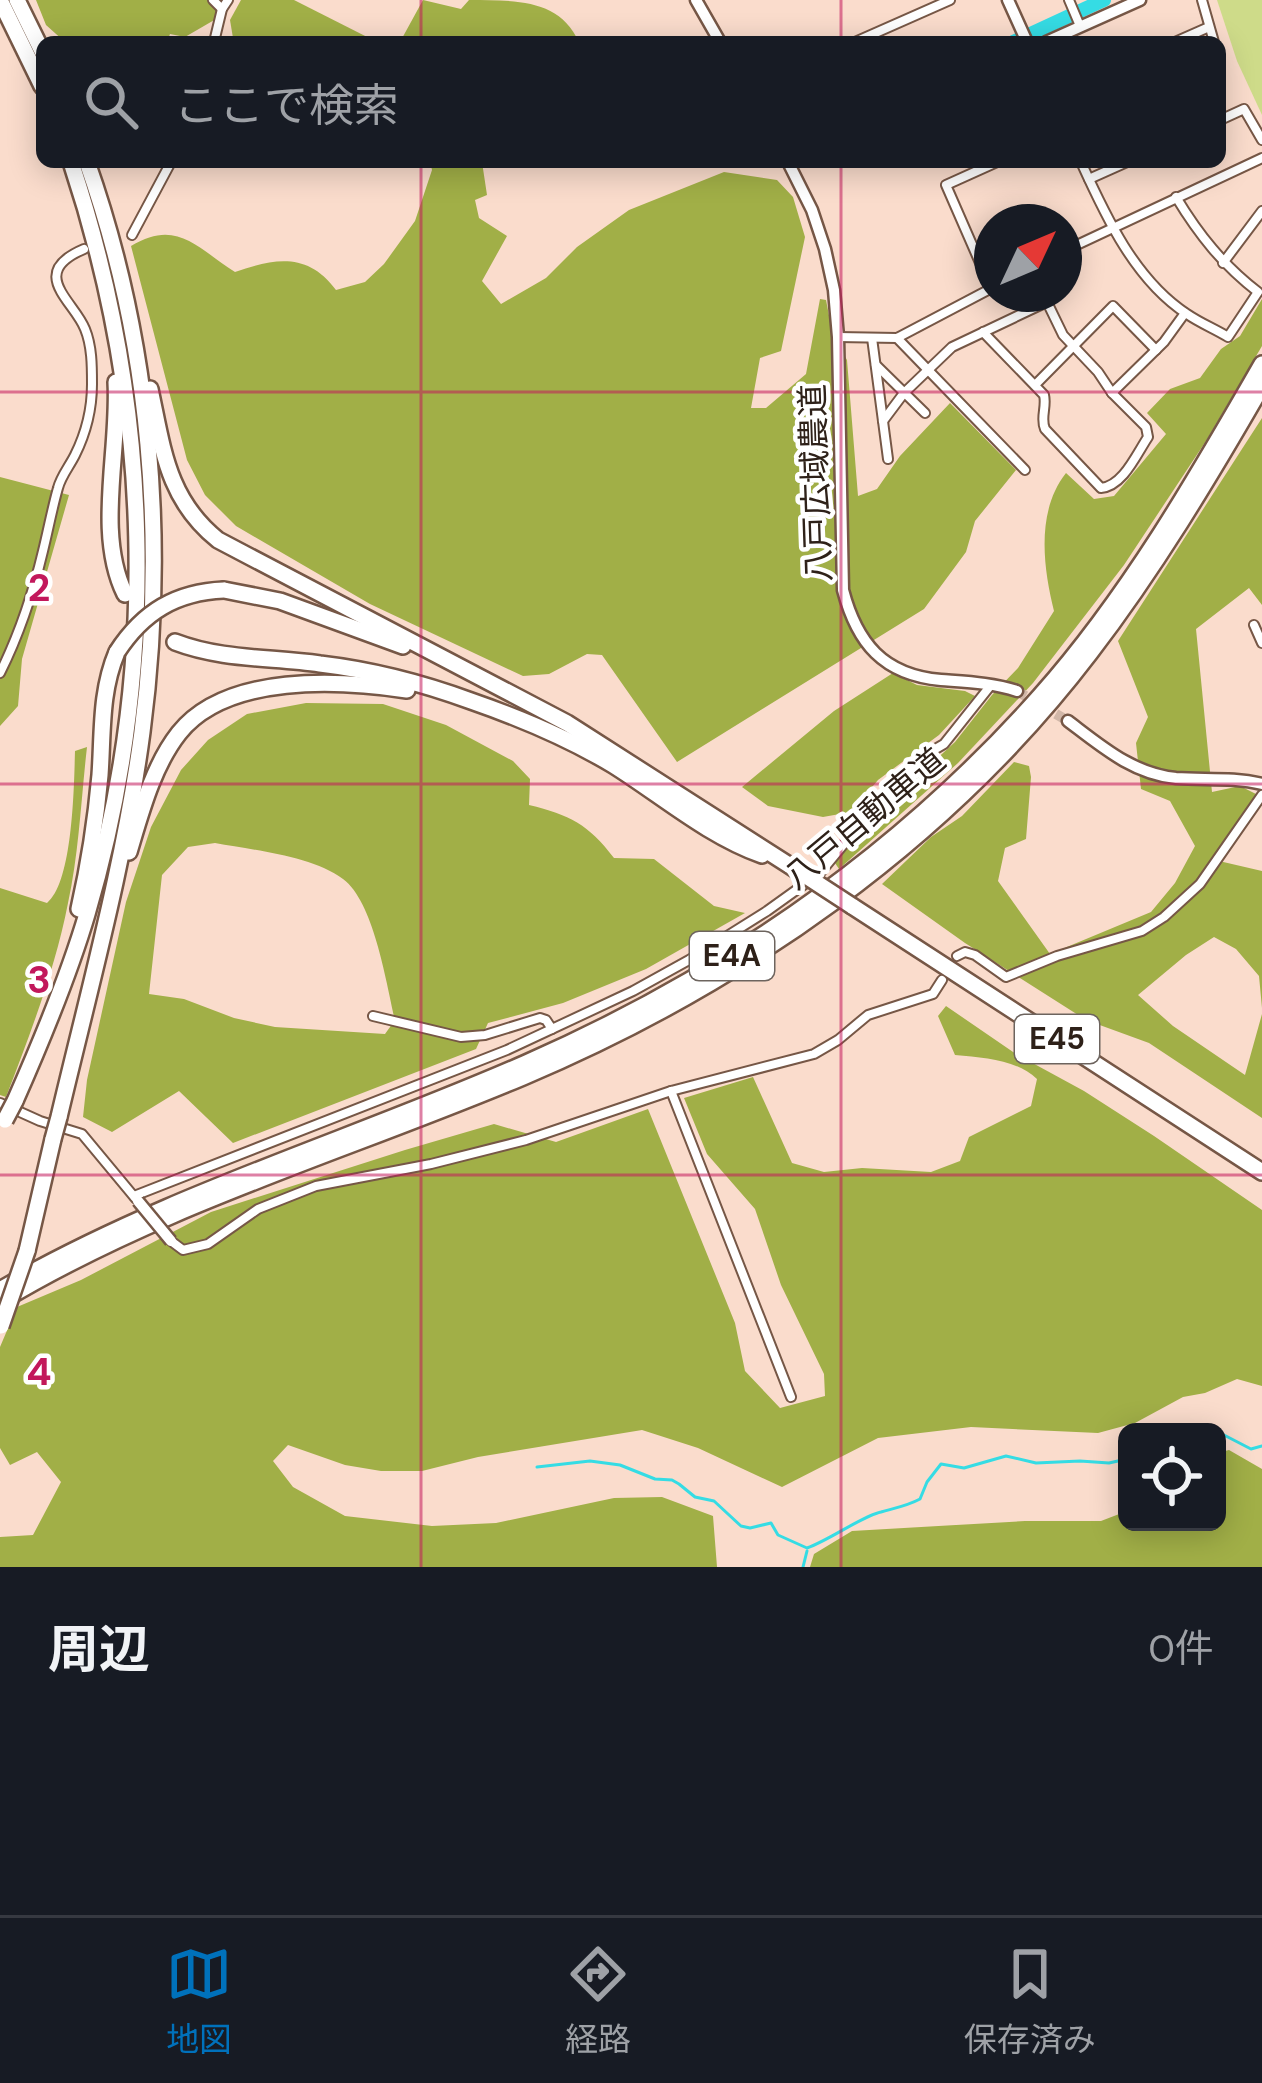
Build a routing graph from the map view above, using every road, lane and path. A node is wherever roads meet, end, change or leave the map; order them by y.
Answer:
1 (0, 0) edge
2 (17, 0) edge
3 (213, 0) edge
4 (696, 0) edge
5 (950, 0) edge
6 (1008, 0) edge
7 (1139, 0) edge
8 (1202, 0) edge
9 (1070, 2) edge
10 (225, 4) edge
11 (1079, 24) junction
12 (1208, 27) junction
13 (216, 36) edge
14 (717, 36) edge
15 (868, 36) edge
16 (1024, 36) edge
17 (1057, 36) edge
18 (1188, 36) edge
19 (1212, 36) edge
20 (36, 39) edge
21 (36, 74) edge
22 (1226, 117) edge
23 (1262, 140) edge
24 (1262, 158) edge
25 (72, 168) edge
26 (88, 168) edge
27 (168, 168) edge
28 (791, 168) edge
29 (984, 168) edge
30 (1084, 168) edge
31 (1114, 168) edge
32 (1089, 179) junction
33 (1176, 197) junction
34 (1262, 211) edge
35 (1112, 226) junction
36 (132, 236) dead end
37 (1082, 242) edge
38 (974, 248) edge
39 (84, 249) dead end
40 (1223, 263) junction
41 (112, 274) junction
42 (974, 297) edge
43 (1185, 313) junction
44 (983, 332) junction
45 (838, 338) junction
46 (872, 338) junction
47 (897, 338) junction
48 (1074, 347) junction
49 (1156, 350) junction
50 (1262, 364) edge
51 (876, 365) junction
52 (927, 370) junction
53 (1035, 385) junction
54 (1262, 386) edge
55 (904, 393) junction
56 (1112, 393) junction
57 (925, 413) dead end
58 (883, 421) junction
59 (888, 459) dead end
60 (1025, 470) dead end
61 (125, 594) dead end
62 (1254, 626) dead end
63 (175, 642) dead end
64 (1262, 643) edge
65 (0, 674) edge
66 (991, 686) junction
67 (1017, 692) tunnel mouth
68 (517, 697) junction
69 (499, 712) junction
70 (1068, 721) tunnel mouth
71 (1262, 784) edge
72 (1262, 795) edge
73 (802, 873) junction
74 (957, 956) dead end
75 (95, 964) junction
76 (942, 980) dead end
77 (373, 1016) dead end
78 (552, 1029) junction
79 (44, 1033) junction
80 (670, 1091) junction
81 (5, 1114) edge
82 (1262, 1172) edge
83 (136, 1198) junction
84 (170, 1241) joint
85 (0, 1290) edge
86 (0, 1302) edge
87 (0, 1327) edge
88 (790, 1397) dead end

1 - 21 highway
2 - 20 highway
3 - 10 street
4 - 14 street
5 - 15 street
6 - 16 street
7 - 11 street
8 - 12 street
9 - 11 street
10 - 13 street
11 - 17 street
12 - 18 street
12 - 19 street
22 - 23 street
24 - 33 street
25 - 41 highway
26 - 41 highway
27 - 36 street
28 - 45 street, 八戸広域農道
29 - 38 street
30 - 32 street
31 - 32 street
32 - 35 street
33 - 35 street
33 - 40 street
34 - 40 street
35 - 37 street
35 - 43 street
39 - 65 street
40 - 43 street
41 - 61 highway
41 - 68 highway
41 - 75 highway
41 - 79 highway
42 - 47 street
43 - 49 street
44 - 48 street
44 - 52 street
44 - 53 street
45 - 46 street
45 - 66 street, 八戸広域農道
46 - 47 street
46 - 51 street
47 - 52 street
48 - 49 street
48 - 53 street
48 - 56 street
49 - 56 street
50 - 85 highway, 八戸自動車道 / E4A
51 - 55 street
51 - 58 street
52 - 55 street
52 - 60 street
53 - 56 street
54 - 86 highway, 八戸自動車道 / E4A
55 - 57 street
55 - 58 street
58 - 59 street
62 - 64 street
63 - 69 highway
66 - 67 street, 八戸広域農道
66 - 78 street
68 - 73 highway, E45
68 - 79 highway, bridge
69 - 73 highway, E45
69 - 75 highway
70 - 71 street
72 - 74 street
73 - 82 highway, E45, bridge
75 - 87 highway, bridge
76 - 80 street
77 - 78 street
78 - 83 street
79 - 81 highway
80 - 84 street
80 - 88 street
81 - 83 street
83 - 84 street, bridge

